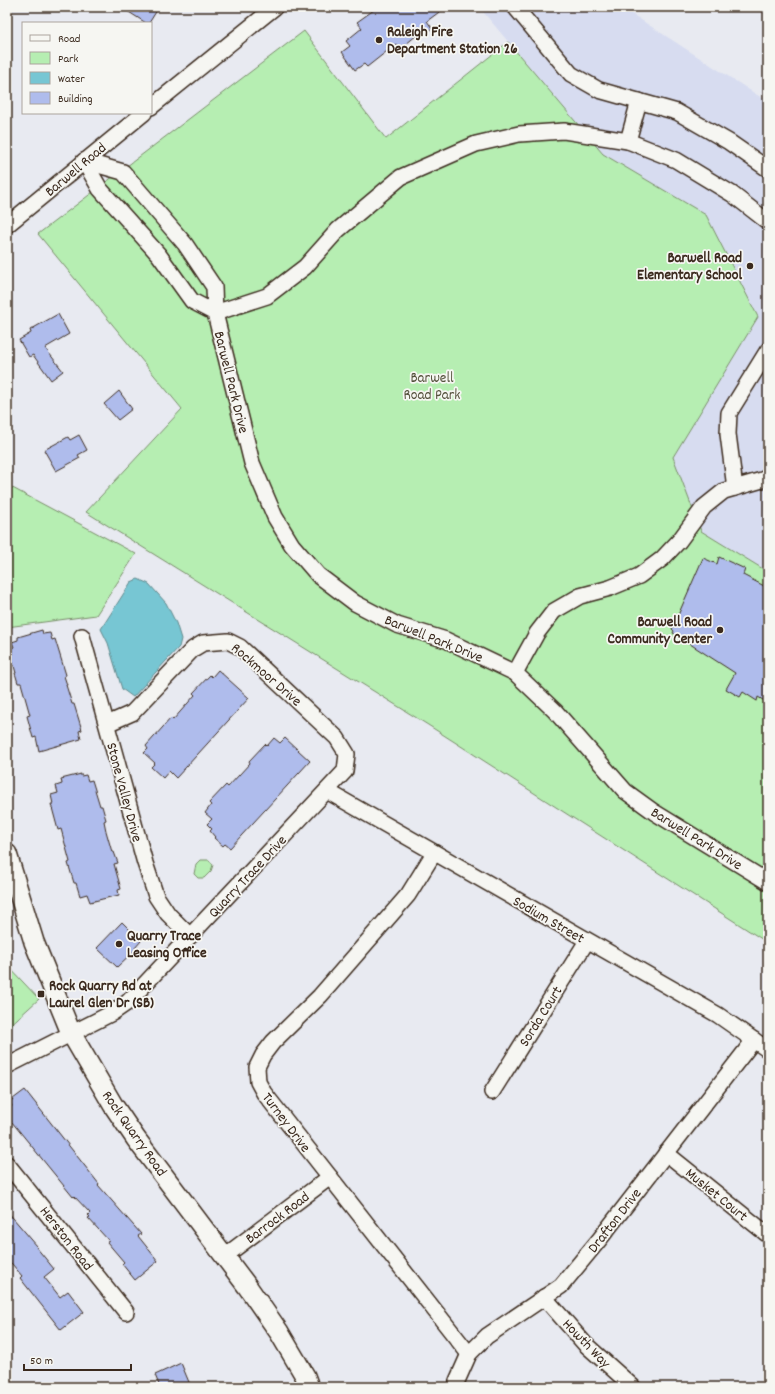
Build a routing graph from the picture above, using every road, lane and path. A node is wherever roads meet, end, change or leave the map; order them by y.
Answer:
1 (275, 7) edge
2 (515, 7) edge
3 (639, 101) junction
4 (152, 106) edge
5 (143, 114) edge
6 (628, 141) junction
7 (84, 161) junction
8 (768, 169) edge
9 (768, 222) edge
10 (7, 225) edge
11 (214, 313) junction
12 (768, 350) edge
13 (768, 477) edge
14 (735, 488) junction
15 (82, 636) dead end
16 (515, 673) junction
17 (107, 724) junction
18 (345, 771) joint
19 (327, 791) junction
20 (434, 853) junction
21 (7, 854) edge
22 (768, 882) edge
23 (190, 936) junction
24 (587, 941) junction
25 (71, 1033) junction
26 (754, 1040) junction
27 (768, 1050) edge
28 (7, 1066) edge
29 (492, 1092) dead end
30 (666, 1153) junction
31 (7, 1164) edge
32 (330, 1178) junction
33 (768, 1235) edge
34 (225, 1256) junction
35 (544, 1297) junction
36 (126, 1312) dead end
37 (469, 1354) junction
38 (457, 1381) dead end
39 (309, 1387) edge
40 (633, 1387) edge

1 - 4 street
2 - 3 street
3 - 6 street
3 - 8 street
5 - 7 street, Barwell Road
6 - 9 street
6 - 11 street
7 - 10 street, Barwell Road
7 - 11 street, Barwell Park Drive
7 - 11 street, Barwell Park Drive
11 - 16 street, Barwell Park Drive
12 - 14 street
13 - 14 street
14 - 16 street
15 - 17 street, Stone Valley Drive
16 - 22 street, Barwell Park Drive
17 - 18 street, Rockmoor Drive
17 - 23 street, Stone Valley Drive
18 - 19 street, Quarry Trace Drive
19 - 20 street, Sodium Street
19 - 23 street, Quarry Trace Drive
20 - 24 street, Sodium Street
20 - 32 street, Turney Drive
21 - 25 main road, Rock Quarry Road
23 - 25 street, Quarry Trace Drive
24 - 26 street, Sodium Street
24 - 29 street, Sorda Court
25 - 28 street, Quarry Trace Drive
25 - 34 main road, Rock Quarry Road
26 - 27 street, Sodium Street
26 - 30 street, Drafton Drive
30 - 33 street, Musket Court
30 - 35 street, Drafton Drive
31 - 36 street, Herston Road
32 - 34 street, Barrock Road
32 - 37 street, Turney Drive
34 - 39 main road, Rock Quarry Road
35 - 37 street, Drafton Drive
35 - 40 street, Howth Way
37 - 38 street, Drafton Drive

